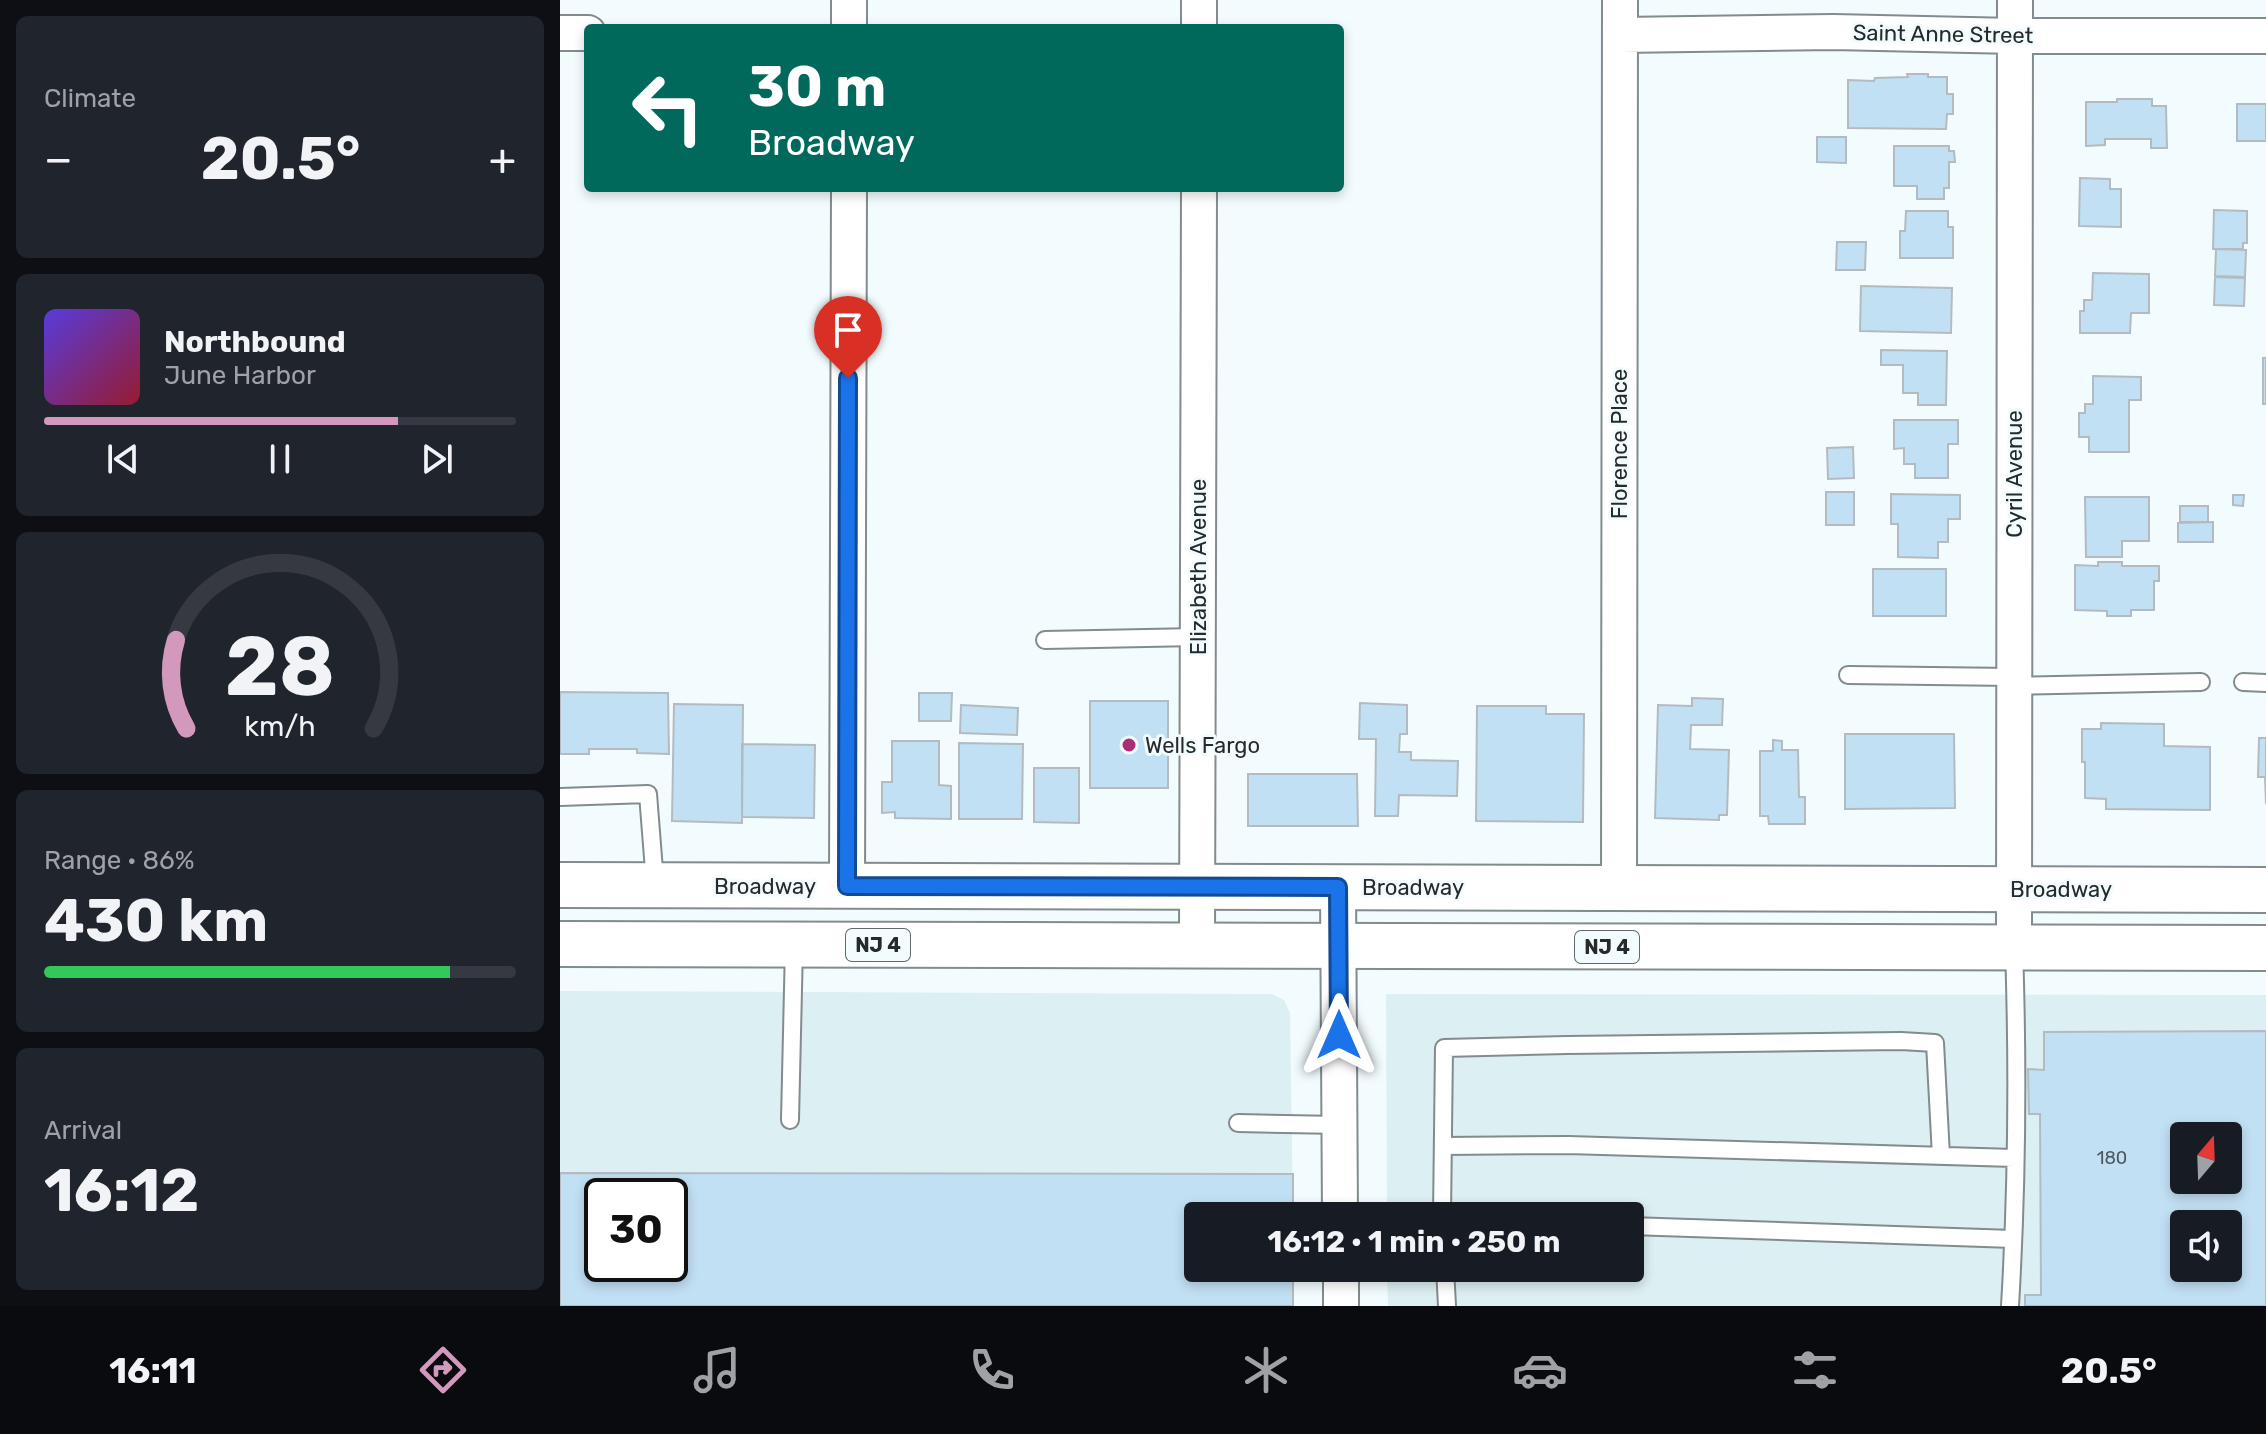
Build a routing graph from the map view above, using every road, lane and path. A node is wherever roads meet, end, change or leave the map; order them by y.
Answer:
1 (849, 0) edge
2 (1199, 0) edge
3 (1620, 0) edge
4 (2015, 0) edge
5 (849, 24) edge
6 (1199, 24) edge
7 (560, 33) edge
8 (584, 33) edge
9 (1620, 35) junction
10 (2015, 36) junction
11 (2266, 36) edge
12 (849, 192) edge
13 (1199, 192) edge
14 (1197, 637) junction
15 (1045, 640) dead end
16 (1848, 675) dead end
17 (2014, 682) junction
18 (2201, 682) dead end
19 (2243, 682) dead end
20 (2266, 683) edge
21 (560, 797) edge
22 (560, 885) edge
23 (655, 886) junction
24 (847, 886) junction
25 (1197, 887) junction
26 (1338, 887) junction
27 (1619, 888) junction
28 (2014, 889) junction
29 (2266, 890) edge
30 (560, 944) edge
31 (794, 945) junction
32 (1197, 946) junction
33 (1339, 946) junction
34 (2014, 947) junction
35 (2266, 948) edge
36 (790, 1120) dead end
37 (1238, 1123) dead end
38 (1340, 1125) junction
39 (1443, 1146) junction
40 (1941, 1156) junction
41 (2014, 1158) junction
42 (1340, 1202) edge
43 (1442, 1202) edge
44 (1644, 1226) edge
45 (2013, 1239) junction
46 (1341, 1282) edge
47 (1446, 1282) edge
48 (1341, 1306) edge
49 (1447, 1306) edge
50 (2010, 1306) edge

1 - 5 street
2 - 6 street
3 - 9 street, Florence Place
4 - 10 street, Cyril Avenue
7 - 8 street
9 - 10 street, Saint Anne Street
9 - 27 street, Florence Place
10 - 11 street, Saint Anne Street
10 - 17 street, Cyril Avenue
12 - 24 street
13 - 14 street, Elizabeth Avenue
14 - 15 lane
14 - 25 street, Elizabeth Avenue
16 - 17 lane
17 - 18 lane
17 - 28 street, Cyril Avenue
19 - 20 lane
21 - 23 lane
22 - 23 main road, Broadway
23 - 24 main road, Broadway
24 - 25 main road, Broadway
25 - 26 main road, Broadway
25 - 32 street, Elizabeth Avenue
26 - 27 main road, Broadway
26 - 33 street
27 - 28 main road, Broadway
28 - 29 main road, Broadway
28 - 34 street, Cyril Avenue
30 - 31 main road, NJ 4
31 - 32 main road, NJ 4
31 - 36 lane
32 - 33 main road, NJ 4
33 - 34 main road, NJ 4
33 - 38 street
34 - 35 main road, NJ 4
34 - 41 lane
37 - 38 lane
38 - 42 street
39 - 40 lane
39 - 40 lane
39 - 43 lane
40 - 41 lane
41 - 45 lane
44 - 45 lane
45 - 50 lane
46 - 48 street
47 - 49 lane

